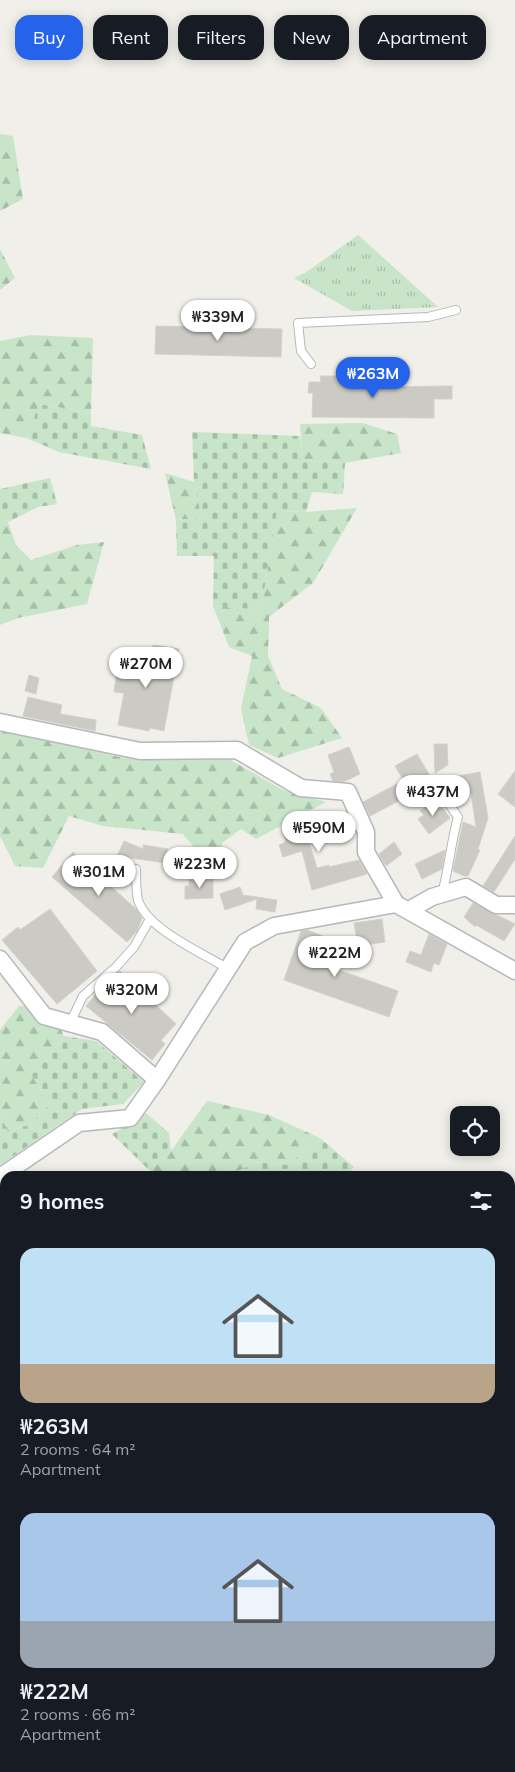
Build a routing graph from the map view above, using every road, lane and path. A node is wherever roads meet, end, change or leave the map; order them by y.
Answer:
1 (456, 310) dead end
2 (311, 364) dead end
3 (0, 722) edge
4 (449, 804) dead end
5 (136, 869) dead end
6 (442, 894) junction
7 (515, 905) edge
8 (402, 907) junction
9 (150, 919) junction
10 (0, 960) edge
11 (227, 968) junction
12 (515, 971) edge
13 (70, 1023) junction
14 (157, 1080) junction
15 (9, 1171) edge

1 - 2 lane
3 - 8 street
4 - 6 lane
5 - 9 lane
6 - 7 street
6 - 8 street
8 - 11 street
8 - 12 street
9 - 11 lane
9 - 13 lane
10 - 13 street
11 - 14 street
13 - 14 street
14 - 15 street

